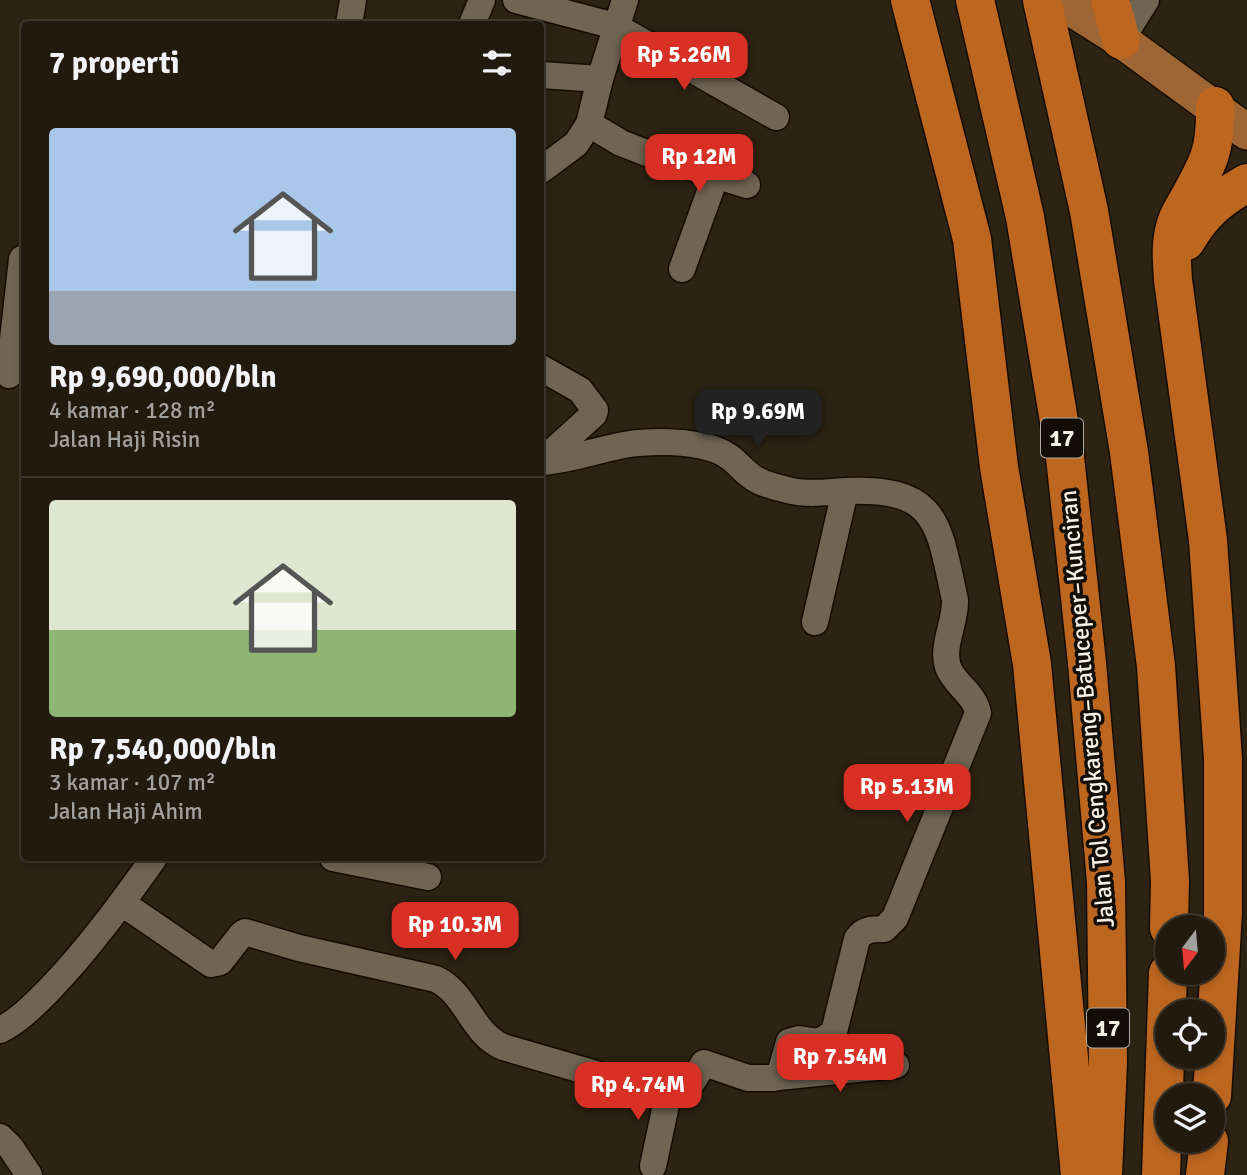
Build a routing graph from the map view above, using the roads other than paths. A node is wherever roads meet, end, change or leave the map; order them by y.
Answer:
1 (353, 0) edge
2 (482, 0) edge
3 (516, 0) edge
4 (625, 0) edge
5 (975, 0) edge
6 (1042, 0) edge
7 (1058, 0) edge
8 (1110, 0) edge
9 (1146, 0) edge
10 (911, 1) edge
11 (350, 21) edge
12 (473, 21) edge
13 (615, 26) junction
14 (1121, 40) junction
15 (544, 75) edge
16 (600, 79) junction
17 (1215, 106) junction
18 (776, 117) dead end
19 (589, 124) junction
20 (1247, 132) edge
21 (544, 168) edge
22 (716, 175) junction
23 (1247, 183) edge
24 (747, 185) dead end
25 (15, 263) edge
26 (682, 269) dead end
27 (1173, 280) junction
28 (544, 370) edge
29 (9, 375) dead end
30 (544, 459) edge
31 (544, 462) edge
32 (845, 491) junction
33 (815, 622) dead end
34 (152, 861) edge
35 (348, 861) edge
36 (428, 877) dead end
37 (122, 903) junction
38 (1169, 915) edge
39 (1168, 985) edge
40 (0, 1030) edge
41 (896, 1065) dead end
42 (778, 1077) junction
43 (1213, 1083) edge
44 (670, 1086) junction
45 (0, 1136) edge
46 (1208, 1153) edge
47 (653, 1166) dead end
48 (29, 1175) edge
49 (1080, 1175) edge
50 (1102, 1175) edge
51 (1161, 1175) edge
52 (1205, 1175) edge

1 - 11 street
2 - 12 street
3 - 13 street
4 - 13 street
5 - 50 highway, Jalan Tol Cengkareng–Batuceper–Kunciran / 17
6 - 38 highway
7 - 14 main road
8 - 14 highway
9 - 14 street
10 - 49 highway
13 - 16 street
13 - 18 street
14 - 17 main road
15 - 16 street
16 - 19 street
17 - 20 main road
17 - 27 highway
19 - 21 street
19 - 22 street
22 - 24 street
22 - 26 street
23 - 27 highway
25 - 29 street
27 - 43 highway
28 - 30 street
31 - 32 street
32 - 33 street
32 - 42 street
34 - 37 street
35 - 36 street
37 - 40 street
37 - 44 street
39 - 51 highway
41 - 42 street
42 - 44 street
44 - 47 street
45 - 48 street
46 - 52 highway

